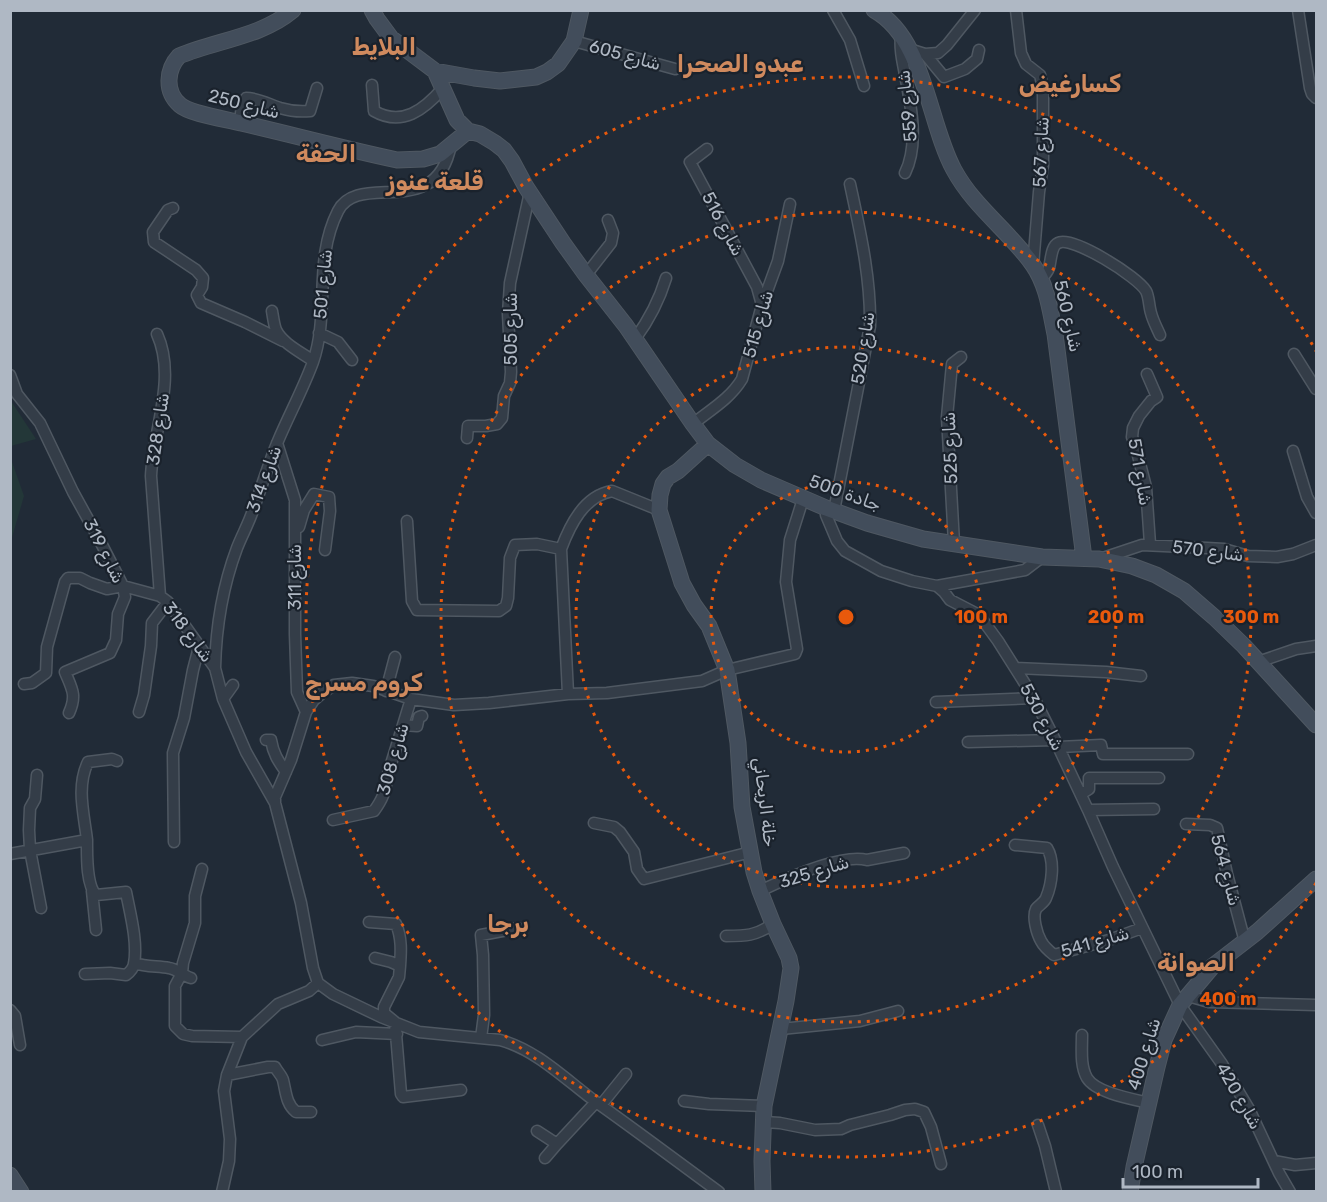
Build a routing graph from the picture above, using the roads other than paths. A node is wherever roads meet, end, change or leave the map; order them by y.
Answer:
1 (293, 10) edge
2 (372, 10) edge
3 (581, 10) edge
4 (833, 10) edge
5 (874, 10) edge
6 (975, 10) edge
7 (1016, 10) edge
8 (1298, 10) edge
9 (574, 40) junction
10 (905, 43) junction
11 (979, 50) dead end
12 (925, 54) junction
13 (675, 69) dead end
14 (435, 71) junction
15 (372, 86) dead end
16 (864, 86) dead end
17 (317, 88) dead end
18 (443, 88) junction
19 (1317, 98) edge
20 (240, 123) junction
21 (468, 131) junction
22 (451, 144) junction
23 (707, 149) dead end
24 (905, 173) dead end
25 (850, 184) dead end
26 (530, 192) junction
27 (790, 204) dead end
28 (173, 208) dead end
29 (608, 220) dead end
30 (1037, 272) junction
31 (586, 275) junction
32 (666, 278) dead end
33 (762, 305) junction
34 (272, 311) dead end
35 (319, 333) junction
36 (157, 334) dead end
37 (1160, 335) dead end
38 (635, 339) junction
39 (283, 341) junction
40 (1294, 354) dead end
41 (961, 357) dead end
42 (352, 360) dead end
43 (313, 361) junction
44 (1147, 374) dead end
45 (10, 375) edge
46 (1317, 389) edge
47 (693, 424) junction
48 (467, 438) dead end
49 (277, 443) junction
50 (708, 444) junction
51 (1293, 451) dead end
52 (803, 499) junction
53 (830, 509) junction
54 (659, 510) junction
55 (1317, 513) edge
56 (407, 521) dead end
57 (296, 538) junction
58 (954, 543) junction
59 (1150, 544) junction
60 (1317, 544) edge
61 (561, 549) junction
62 (325, 550) dead end
63 (1042, 557) junction
64 (1084, 558) junction
65 (1100, 559) junction
66 (123, 586) junction
67 (937, 586) junction
68 (164, 599) junction
69 (1317, 646) edge
70 (199, 647) junction
71 (395, 657) dead end
72 (1258, 662) junction
73 (215, 668) junction
74 (1015, 668) junction
75 (728, 670) junction
76 (1141, 676) dead end
77 (24, 684) dead end
78 (233, 685) dead end
79 (386, 691) junction
80 (568, 694) junction
81 (1034, 698) junction
82 (223, 699) junction
83 (411, 699) junction
84 (936, 702) dead end
85 (139, 712) dead end
86 (306, 712) junction
87 (69, 713) dead end
88 (422, 716) dead end
89 (403, 725) junction
90 (1317, 725) edge
91 (266, 740) dead end
92 (968, 742) dead end
93 (1057, 743) junction
94 (1188, 754) dead end
95 (117, 761) dead end
96 (286, 771) junction
97 (37, 775) dead end
98 (1159, 778) dead end
99 (1081, 794) junction
100 (275, 803) junction
101 (1154, 809) dead end
102 (1088, 810) junction
103 (333, 820) dead end
104 (594, 823) dead end
105 (1186, 824) dead end
106 (87, 840) junction
107 (174, 842) dead end
108 (1015, 845) dead end
109 (30, 850) junction
110 (751, 852) junction
111 (904, 853) dead end
112 (10, 854) edge
113 (202, 869) dead end
114 (1317, 879) edge
115 (92, 891) junction
116 (760, 891) junction
117 (41, 908) dead end
118 (369, 922) dead end
119 (773, 924) junction
120 (518, 928) dead end
121 (1142, 928) junction
122 (96, 930) dead end
123 (726, 936) dead end
124 (1245, 942) junction
125 (375, 958) dead end
126 (134, 963) junction
127 (400, 966) junction
128 (85, 974) dead end
129 (186, 976) junction
130 (318, 983) junction
131 (1184, 1000) junction
132 (1317, 1005) edge
133 (10, 1010) edge
134 (898, 1011) dead end
135 (396, 1028) junction
136 (781, 1029) junction
137 (1082, 1035) dead end
138 (242, 1038) junction
139 (481, 1038) junction
140 (322, 1040) dead end
141 (20, 1045) dead end
142 (626, 1074) dead end
143 (227, 1075) junction
144 (461, 1090) dead end
145 (684, 1101) dead end
146 (599, 1103) junction
147 (1149, 1103) junction
148 (764, 1106) junction
149 (311, 1112) dead end
150 (764, 1122) junction
151 (1038, 1125) dead end
152 (537, 1131) dead end
153 (557, 1144) junction
154 (545, 1158) dead end
155 (1274, 1161) junction
156 (1317, 1163) edge
157 (941, 1164) dead end
158 (10, 1174) edge
159 (21, 1191) edge
160 (222, 1191) edge
161 (719, 1191) edge
162 (763, 1191) edge
163 (1056, 1191) edge
164 (1130, 1191) edge
165 (1290, 1191) edge

1 - 20 main road, شارع 250
2 - 14 main road
3 - 9 main road
4 - 16 street
5 - 10 main road, شارع 560
6 - 12 street
7 - 30 street, شارع 567
8 - 19 street
9 - 13 street, شارع 605
9 - 14 main road
10 - 12 street
10 - 24 street, شارع 559
10 - 30 main road, شارع 560
11 - 12 street
14 - 18 main road
15 - 18 street
17 - 20 street
18 - 21 main road
20 - 22 main road, شارع 250
21 - 22 main road, شارع 250
21 - 26 main road, جادة 500
22 - 35 street, شارع 501
23 - 33 street, شارع 516
25 - 53 street, شارع 520
26 - 31 main road, جادة 500
26 - 48 street, شارع 505
27 - 33 street, شارع 515
28 - 39 street
29 - 31 street
30 - 37 street
30 - 64 main road, شارع 560
31 - 38 main road, جادة 500
32 - 38 street
33 - 47 street, شارع 515
34 - 39 street
35 - 42 street
35 - 43 street, شارع 501
36 - 68 street, شارع 328
38 - 47 main road, جادة 500
39 - 43 street
40 - 46 street
41 - 58 street, شارع 525
43 - 49 street, شارع 314
44 - 59 street, شارع 571
45 - 66 street, شارع 319
47 - 50 main road, جادة 500
49 - 57 street, شارع 311
49 - 73 street, شارع 314
50 - 52 main road, جادة 500
50 - 54 main road, خلة الريحاني
51 - 55 street
52 - 53 main road, جادة 500
52 - 75 street
53 - 58 main road, جادة 500
53 - 67 street, شارع 530
54 - 61 street
54 - 75 main road, خلة الريحاني
56 - 61 street
57 - 62 street
57 - 86 street, شارع 311
58 - 63 main road, جادة 500
59 - 60 street, شارع 570
59 - 65 street, شارع 570
61 - 80 street
63 - 64 main road, جادة 500
63 - 67 street
64 - 65 main road, جادة 500
65 - 72 main road, جادة 500
66 - 68 street, شارع 318
66 - 77 street, شارع 318
66 - 87 street, شارع 319
67 - 74 street, شارع 530
68 - 70 street, شارع 318
68 - 85 street
69 - 72 street
70 - 73 street, شارع 318
70 - 107 street
71 - 79 street
72 - 90 main road, جادة 500
73 - 82 street, شارع 318
74 - 76 street
74 - 81 street, شارع 530
75 - 80 street
75 - 110 main road, خلة الريحاني
78 - 82 street
79 - 83 street
79 - 86 street
80 - 83 street
81 - 84 street
81 - 93 street, شارع 530
82 - 100 street, شارع 318
83 - 89 street, شارع 308
86 - 96 street
88 - 89 street
89 - 103 street, شارع 308
91 - 96 street
92 - 93 street
93 - 94 street
93 - 99 street, شارع 530
95 - 106 street
96 - 100 street
97 - 109 street
98 - 99 street
99 - 102 street, شارع 530
100 - 130 street, شارع 318
101 - 102 street
102 - 121 street, شارع 530
104 - 110 street
105 - 124 street, شارع 564
106 - 109 street
106 - 115 street
108 - 121 street, شارع 541
109 - 112 street
109 - 117 street
110 - 116 main road, خلة الريحاني
111 - 116 street, شارع 325
113 - 129 street
114 - 124 main road, شارع 400
115 - 122 street
115 - 126 street
116 - 119 main road, خلة الريحاني
118 - 127 street
119 - 123 street
119 - 136 main road, خلة الريحاني
120 - 139 street
121 - 131 street, شارع 530
124 - 131 main road, شارع 400
125 - 127 street
126 - 128 street
126 - 129 street
127 - 135 street
129 - 138 street
130 - 135 street
130 - 138 street
131 - 132 street
131 - 147 main road, شارع 400
131 - 155 street, شارع 420
133 - 141 street
134 - 136 street
135 - 139 street
135 - 140 street
135 - 144 street
136 - 148 main road, خلة الريحاني
137 - 147 street
138 - 143 street
139 - 146 street
142 - 146 street
143 - 149 street
143 - 160 street
145 - 148 street
146 - 153 street
146 - 161 street
147 - 164 main road, شارع 400
148 - 150 main road, خلة الريحاني
150 - 157 street
150 - 162 main road, خلة الريحاني
151 - 163 street
152 - 153 street
153 - 154 street
155 - 156 street
155 - 165 street, شارع 420
158 - 159 main road

